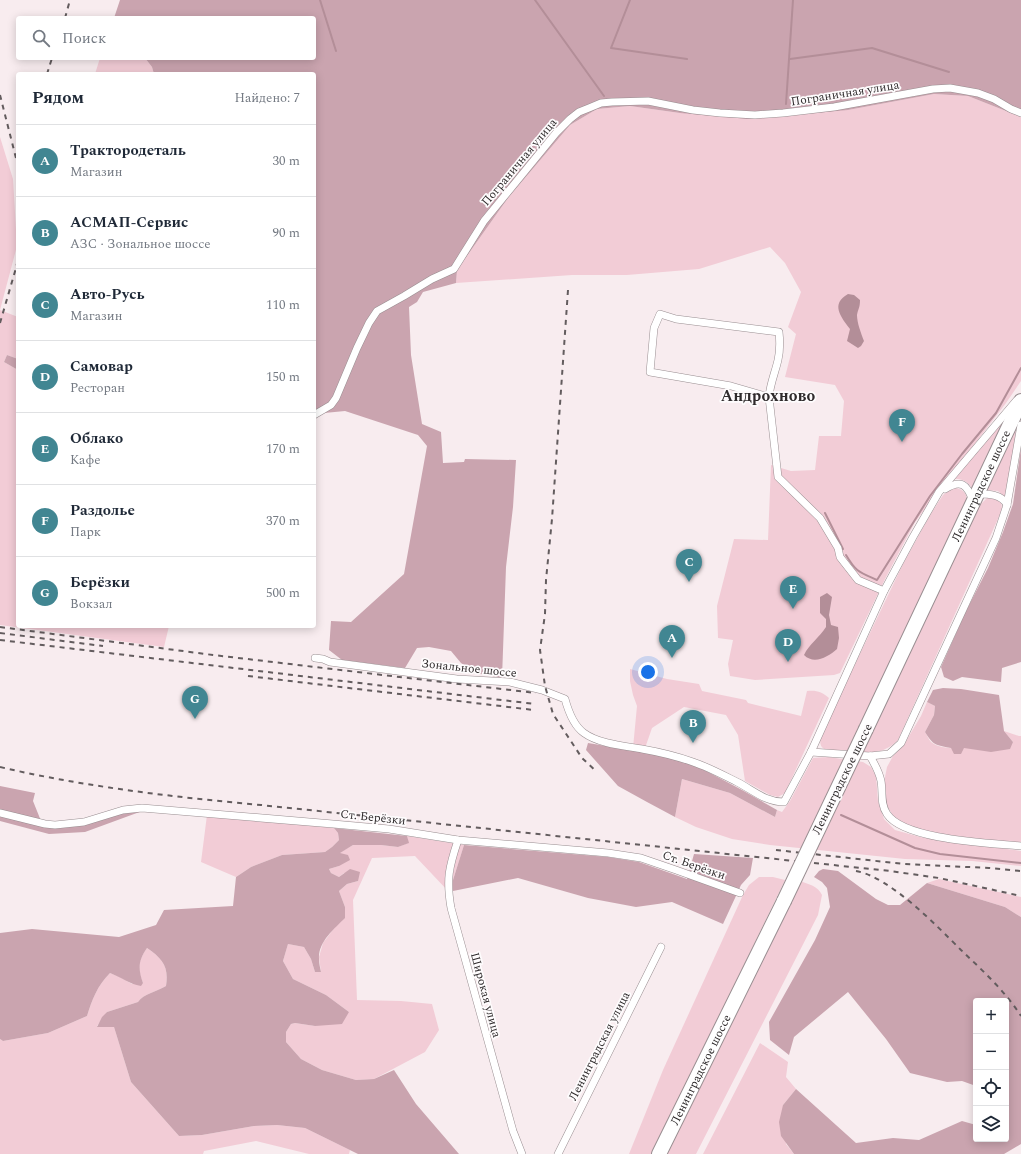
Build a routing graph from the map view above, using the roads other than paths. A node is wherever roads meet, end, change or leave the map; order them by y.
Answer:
1 (1021, 113) edge
2 (1021, 395) edge
3 (769, 397) junction
4 (1021, 401) edge
5 (316, 414) edge
6 (1021, 425) edge
7 (939, 492) junction
8 (975, 498) junction
9 (1007, 505) junction
10 (884, 591) junction
11 (315, 658) dead end
12 (811, 752) junction
13 (870, 756) junction
14 (0, 813) edge
15 (458, 840) junction
16 (1021, 846) edge
17 (740, 893) dead end
18 (661, 947) dead end
19 (522, 1154) edge
20 (558, 1154) edge
21 (659, 1154) edge

1 - 5 street, Пограничная улица
2 - 7 street
3 - 3 street
3 - 10 street
4 - 8 highway, Ленинградское шоссе
6 - 9 street
7 - 8 street
7 - 10 street
8 - 9 street
8 - 21 highway, Ленинградское шоссе, bridge
9 - 13 street
10 - 12 street
11 - 12 street, Зональное шоссе
12 - 13 street
13 - 16 street
14 - 15 street, Ст. Берёзки
15 - 17 street, Ст. Берёзки
15 - 19 street, Широкая улица
18 - 20 street, Ленинградская улица

